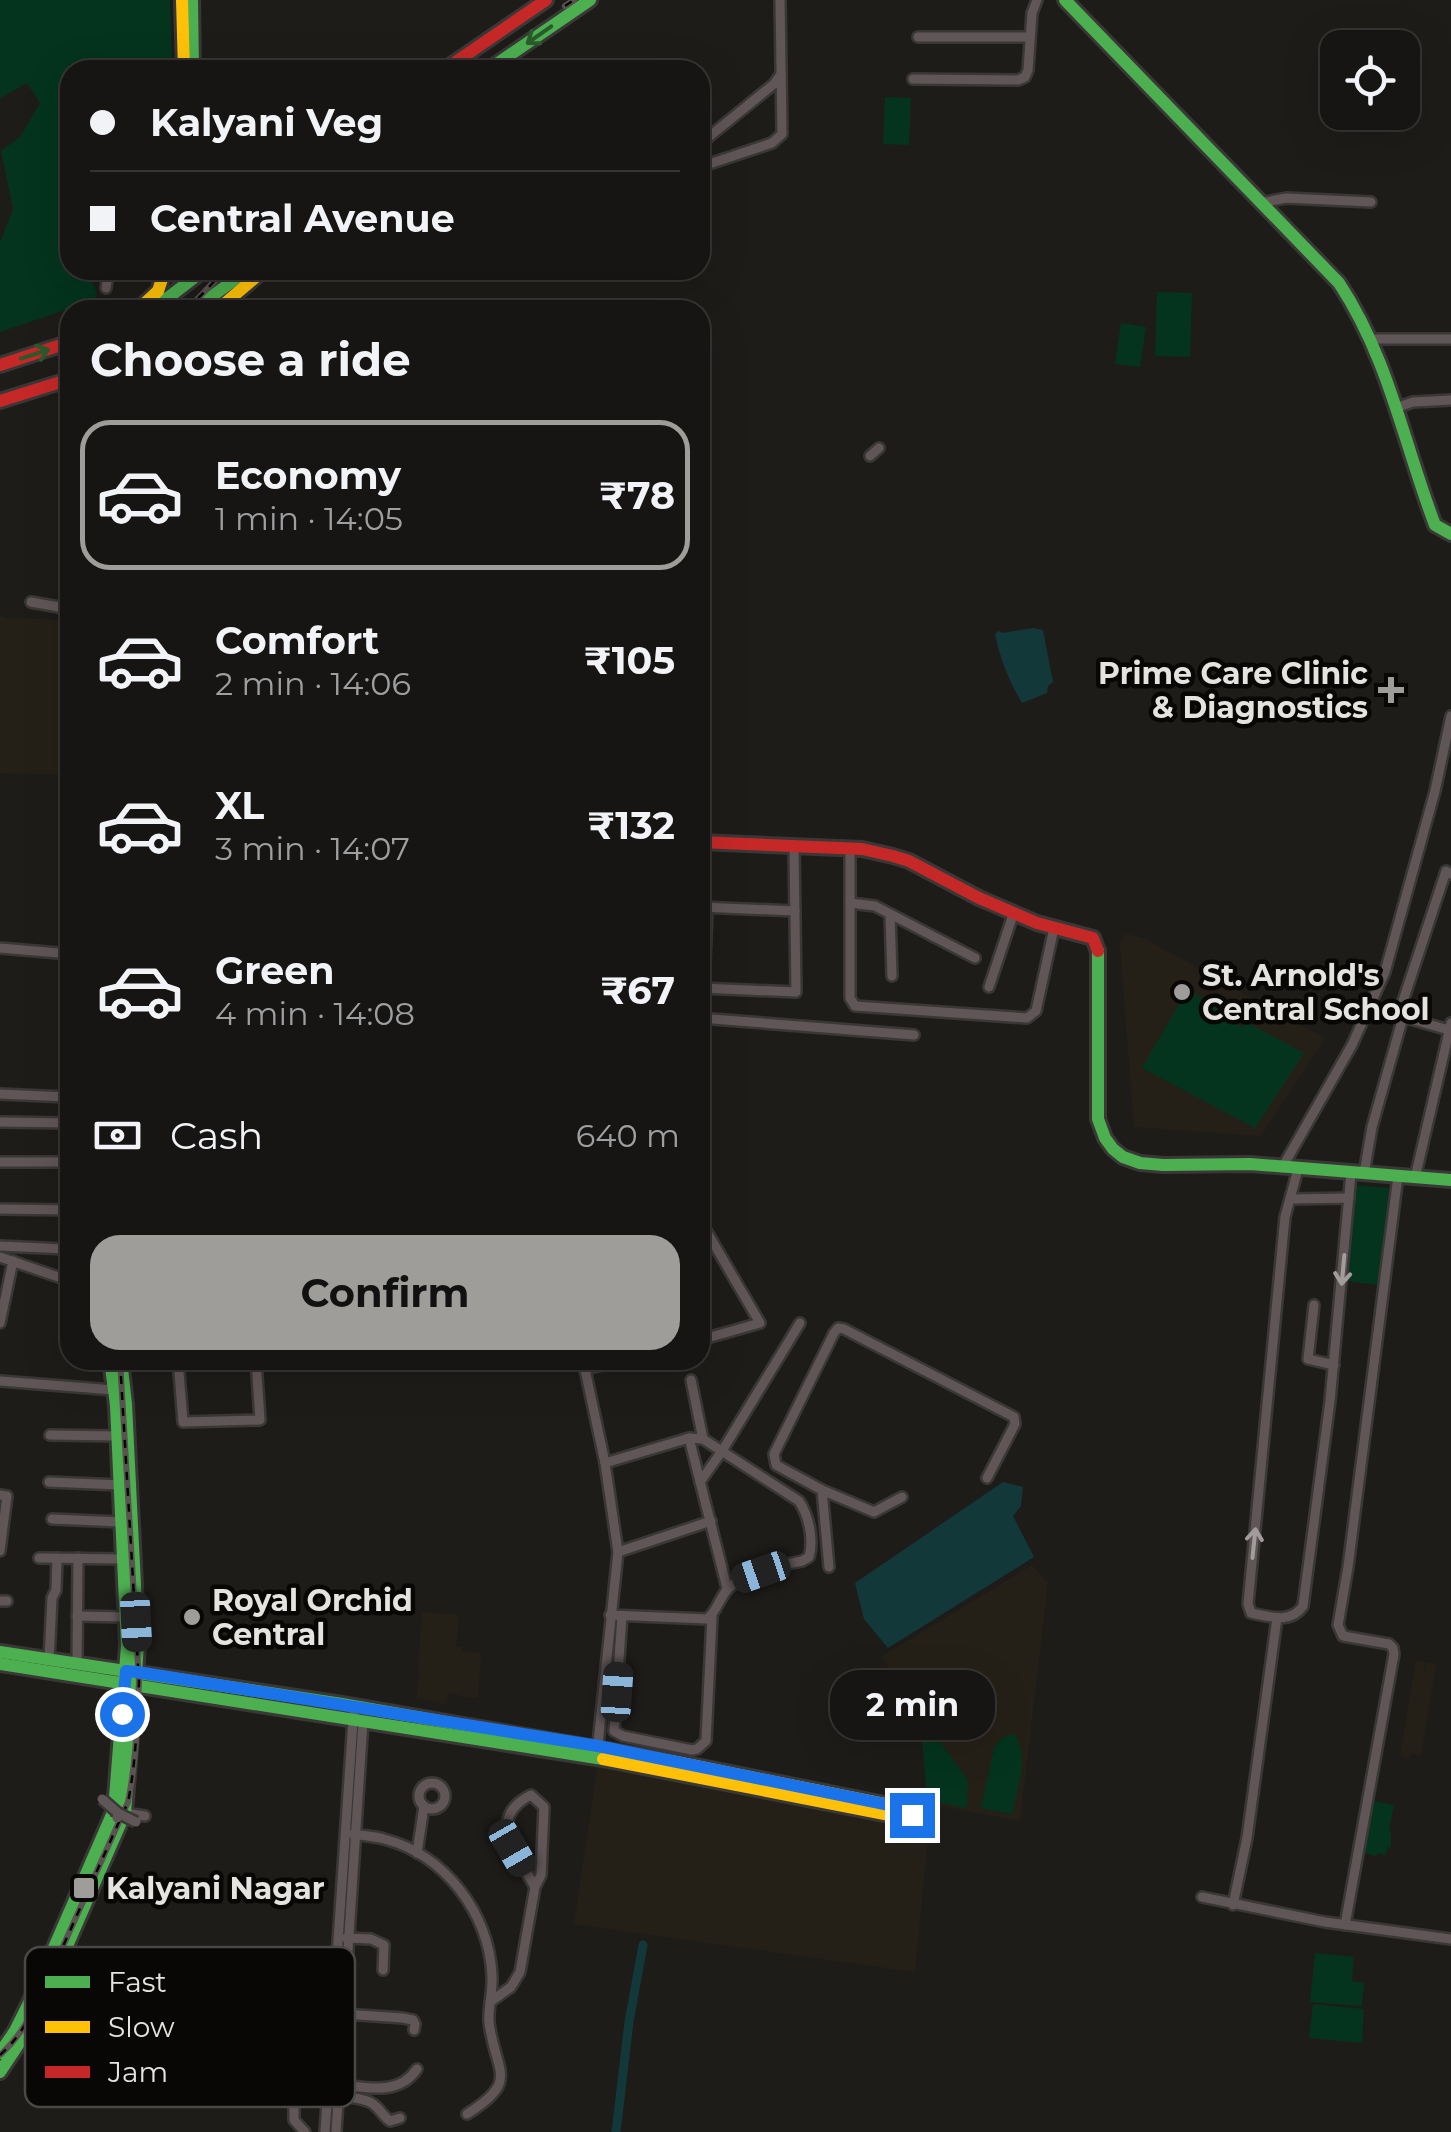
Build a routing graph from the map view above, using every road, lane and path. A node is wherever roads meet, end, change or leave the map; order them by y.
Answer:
1 (182, 0) edge
2 (192, 0) edge
3 (546, 0) edge
4 (590, 0) edge
5 (780, 0) edge
6 (1037, 0) edge
7 (1065, 0) edge
8 (918, 37) dead end
9 (1030, 38) junction
10 (184, 60) edge
11 (193, 60) edge
12 (459, 60) edge
13 (503, 60) edge
14 (781, 74) junction
15 (913, 79) dead end
16 (710, 136) edge
17 (710, 164) edge
18 (1371, 202) dead end
19 (1261, 203) junction
20 (107, 280) edge
21 (162, 280) edge
22 (191, 280) edge
23 (239, 280) edge
24 (249, 280) edge
25 (106, 288) dead end
26 (226, 295) junction
27 (148, 300) edge
28 (163, 300) edge
29 (215, 300) edge
30 (223, 300) edge
31 (231, 300) edge
32 (1373, 339) junction
33 (1451, 339) edge
34 (60, 345) edge
35 (0, 365) edge
36 (60, 383) edge
37 (1451, 400) edge
38 (0, 402) edge
39 (1398, 407) junction
40 (878, 448) dead end
41 (870, 456) dead end
42 (1451, 534) edge
43 (32, 602) dead end
44 (60, 607) edge
45 (1451, 716) edge
46 (710, 842) edge
47 (794, 845) junction
48 (850, 849) junction
49 (1451, 874) edge
50 (850, 902) junction
51 (710, 908) edge
52 (795, 911) junction
53 (1014, 912) junction
54 (890, 914) junction
55 (1054, 928) junction
56 (0, 948) edge
57 (60, 953) edge
58 (975, 958) dead end
59 (892, 976) dead end
60 (990, 986) dead end
61 (710, 988) edge
62 (1403, 1017) junction
63 (710, 1019) edge
64 (1450, 1027) edge
65 (914, 1035) dead end
66 (0, 1094) edge
67 (60, 1096) edge
68 (60, 1119) edge
69 (0, 1122) edge
70 (0, 1162) edge
71 (60, 1162) edge
72 (1282, 1168) junction
73 (1298, 1169) junction
74 (1357, 1173) junction
75 (1398, 1176) junction
76 (1415, 1178) junction
77 (1451, 1180) edge
78 (1349, 1198) junction
79 (1291, 1199) junction
80 (0, 1208) edge
81 (60, 1210) edge
82 (710, 1237) edge
83 (0, 1246) edge
84 (60, 1249) edge
85 (0, 1257) edge
86 (13, 1262) junction
87 (60, 1278) edge
88 (1314, 1305) dead end
89 (800, 1322) dead end
90 (0, 1323) edge
91 (710, 1337) edge
92 (1334, 1365) junction
93 (111, 1370) edge
94 (122, 1370) edge
95 (179, 1370) edge
96 (257, 1370) edge
97 (586, 1370) edge
98 (691, 1380) dead end
99 (0, 1381) edge
100 (114, 1390) junction
101 (50, 1435) dead end
102 (117, 1436) junction
103 (689, 1438) junction
104 (704, 1440) junction
105 (722, 1450) junction
106 (605, 1462) junction
107 (987, 1478) dead end
108 (48, 1482) dead end
109 (700, 1482) junction
110 (120, 1486) junction
111 (822, 1490) junction
112 (0, 1496) edge
113 (902, 1496) dead end
114 (52, 1518) dead end
115 (711, 1521) junction
116 (122, 1522) junction
117 (0, 1551) edge
118 (618, 1552) junction
119 (39, 1558) dead end
120 (57, 1558) junction
121 (78, 1558) junction
122 (123, 1559) junction
123 (830, 1567) dead end
124 (727, 1588) junction
125 (77, 1616) junction
126 (610, 1616) junction
127 (622, 1616) junction
128 (126, 1617) junction
129 (712, 1617) junction
130 (1276, 1618) junction
131 (0, 1652) edge
132 (49, 1660) junction
133 (0, 1664) edge
134 (77, 1664) junction
135 (131, 1678) junction
136 (359, 1715) junction
137 (597, 1752) junction
138 (806, 1793) junction
139 (106, 1796) junction
140 (424, 1806) dead end
141 (131, 1815) junction
142 (351, 1834) junction
143 (416, 1853) junction
144 (535, 1887) junction
145 (1202, 1897) dead end
146 (1233, 1904) junction
147 (1345, 1925) junction
148 (344, 1938) junction
149 (1451, 1938) edge
150 (55, 1947) edge
151 (67, 1947) edge
152 (343, 1947) edge
153 (344, 1947) edge
154 (383, 1970) dead end
155 (490, 2002) junction
156 (25, 2012) edge
157 (355, 2015) edge
158 (414, 2030) dead end
159 (25, 2034) edge
160 (0, 2053) edge
161 (416, 2070) dead end
162 (0, 2072) edge
163 (355, 2085) edge
164 (355, 2100) edge
165 (294, 2107) edge
166 (331, 2107) edge
167 (334, 2107) edge
168 (466, 2114) dead end
169 (400, 2118) dead end
170 (305, 2132) edge
171 (325, 2132) edge
172 (336, 2132) edge

1 - 10 main road
2 - 11 main road
3 - 12 main road
4 -> 13 main road
5 - 14 street
6 - 9 street
7 - 19 main road
8 - 9 street
9 - 15 street
14 - 16 street
14 - 17 street
18 - 19 street
19 - 32 main road
20 - 25 street
21 - 27 main road
22 - 28 main road
23 - 26 main road
24 - 26 main road
26 - 29 main road
26 - 30 main road
26 - 31 street
32 - 33 street
32 - 39 main road
35 -> 34 main road
36 - 38 main road
37 - 39 street
39 - 42 main road
40 - 41 street
43 - 44 street
45 - 72 street
46 - 47 main road
47 - 48 main road
47 - 52 street
48 - 50 street
48 - 53 main road
49 - 62 street
50 - 54 street
50 - 55 street
51 - 52 street
52 - 61 street
53 - 55 main road
53 - 60 street
54 - 58 street
54 - 59 street
55 - 72 main road
56 - 57 street
62 - 64 street
62 - 74 street
63 - 65 street
64 - 76 street
66 - 67 street
68 - 69 street
70 - 71 street
72 - 73 main road
73 - 74 main road
73 - 79 street
74 - 75 main road
74 - 78 street
75 - 76 main road
75 - 147 street
76 - 77 main road
78 - 79 street
78 -> 92 street
130 -> 79 street
80 - 81 street
82 - 91 street
83 - 84 street
85 - 86 street
86 - 87 street
86 - 90 street
88 - 92 street
89 - 105 street
92 - 130 street
93 - 100 main road
94 - 135 main road
95 - 96 street
97 - 106 street
98 - 104 street
99 - 100 street
100 - 102 main road
101 - 102 street
102 - 110 main road
103 - 104 street
103 - 106 street
103 - 109 street
104 - 105 street
105 - 109 street
105 - 124 street
106 - 118 street
107 - 111 street
108 - 110 street
109 - 115 street
110 - 116 main road
111 - 113 street
111 - 123 street
112 - 117 street
114 - 116 street
115 - 118 street
115 - 124 street
116 - 122 main road
118 - 126 street
119 - 120 street
120 - 121 street
120 - 132 street
121 - 122 street
121 - 125 street
122 - 128 main road
124 - 129 street
125 - 128 street
125 - 134 street
126 - 127 street
126 - 137 street
127 - 129 street
127 - 129 street
128 - 135 main road
130 - 146 street
131 - 132 main road
132 - 134 main road
133 - 135 main road
134 - 135 main road
135 - 136 main road
135 - 139 main road
135 - 141 main road
136 - 137 main road
136 - 142 street
137 - 138 main road
138 - 138 main road
139 - 141 street, bridge
139 - 150 main road
140 - 143 street
141 - 151 main road
142 - 143 street
142 - 148 street
143 - 155 street
144 - 144 street
144 - 155 street
145 - 146 street
146 - 147 street
147 - 149 street
148 - 152 street
148 - 153 street
148 - 154 street
155 - 168 street
156 - 160 main road
157 - 158 street
159 - 162 main road
161 - 163 street
164 - 169 street
165 - 170 street
166 - 171 street
167 - 172 street

